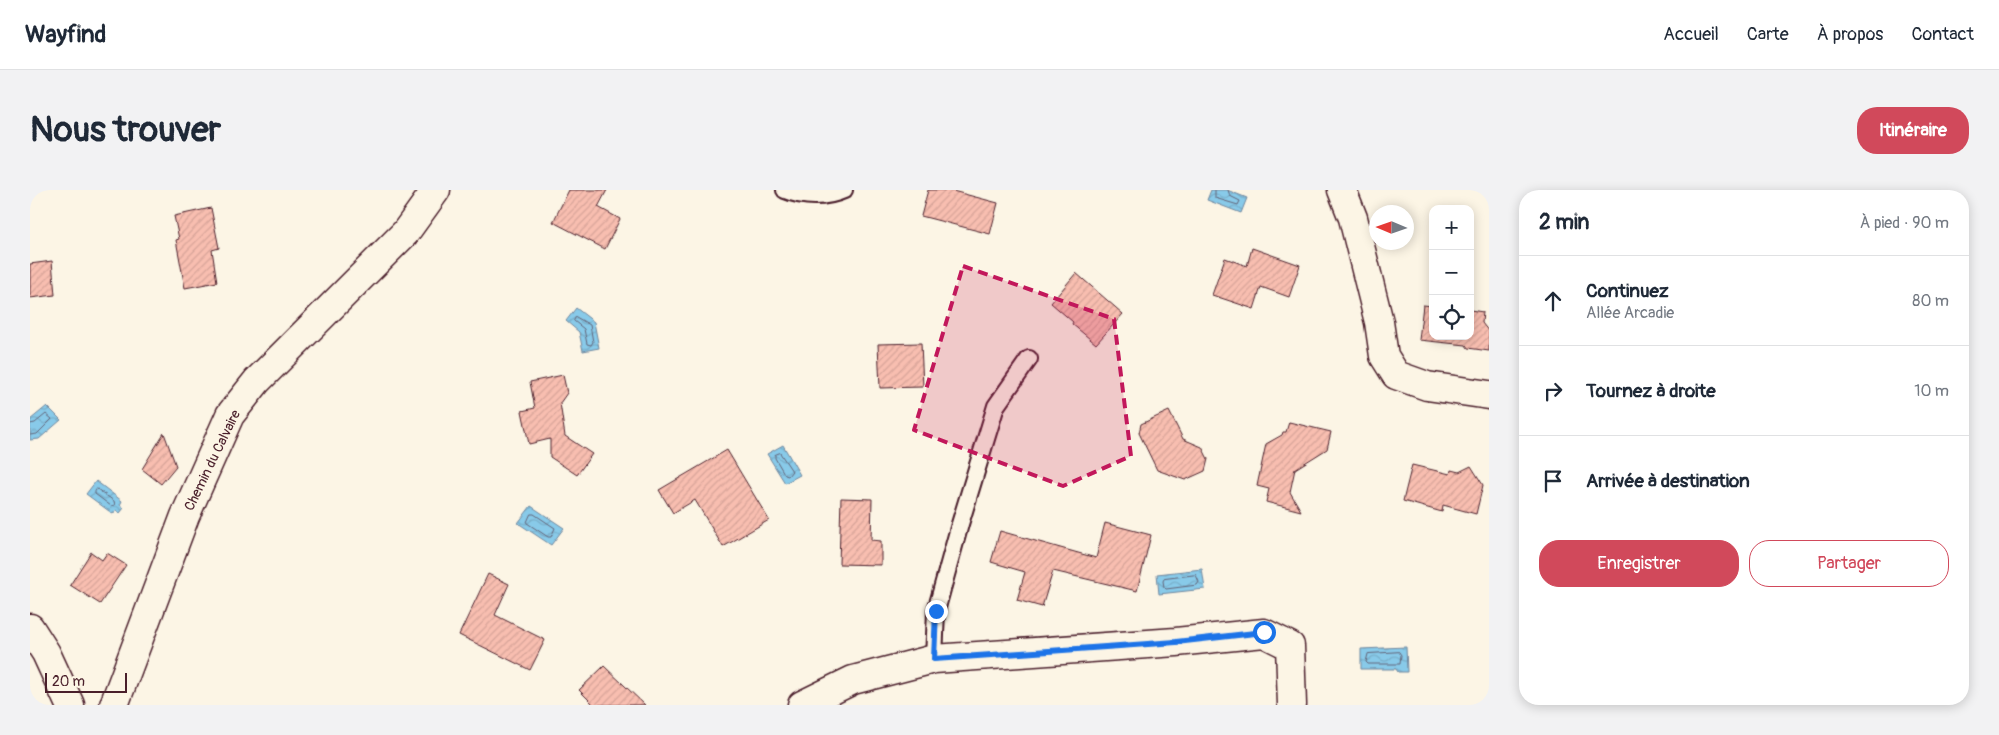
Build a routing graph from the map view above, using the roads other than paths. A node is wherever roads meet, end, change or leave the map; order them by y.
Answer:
1 (436, 190) edge
2 (785, 190) edge
3 (844, 190) edge
4 (1342, 190) edge
5 (1029, 359) dead end
6 (1489, 395) edge
7 (30, 628) edge
8 (934, 659) junction
9 (70, 705) edge
10 (114, 705) edge
11 (802, 705) edge
12 (1292, 705) edge

1 - 10 street, Chemin du Calvaire
2 - 3 lane
4 - 6 street
5 - 8 lane
7 - 9 street
8 - 11 street
8 - 12 street

